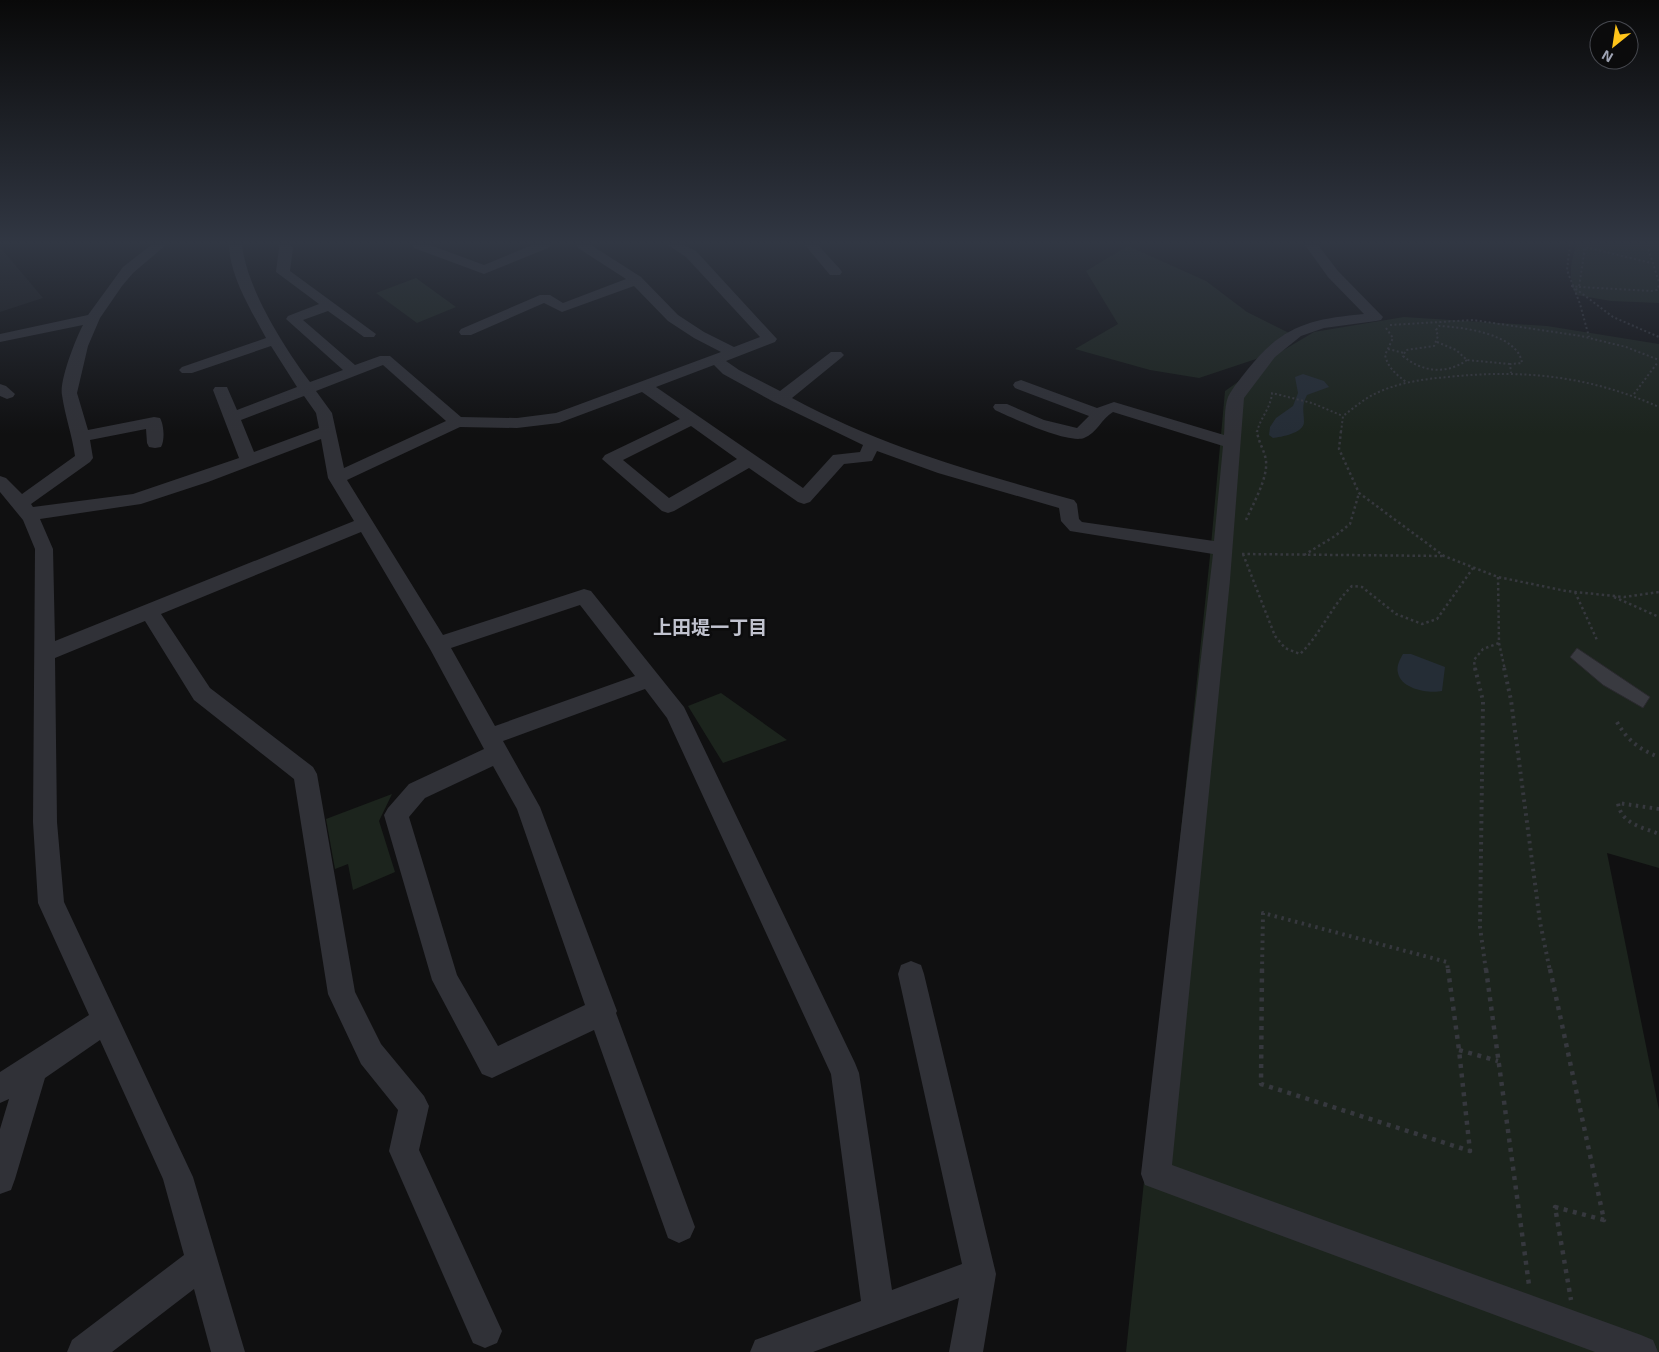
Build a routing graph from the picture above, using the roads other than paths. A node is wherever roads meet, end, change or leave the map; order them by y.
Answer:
1 (100, 308) edge
2 (259, 308) edge
3 (322, 308) edge
4 (331, 308) edge
5 (522, 308) edge
6 (663, 308) edge
7 (741, 308) edge
8 (1367, 308) edge
9 (93, 318) junction
10 (293, 319) junction
11 (466, 332) dead end
12 (271, 333) junction
13 (369, 334) dead end
14 (0, 338) edge
15 (734, 353) junction
16 (836, 355) dead end
17 (717, 358) junction
18 (187, 370) dead end
19 (353, 371) junction
20 (1021, 385) dead end
21 (644, 386) junction
22 (221, 390) dead end
23 (307, 391) junction
24 (780, 399) junction
25 (1001, 407) dead end
26 (1099, 414) junction
27 (232, 418) junction
28 (691, 420) junction
29 (458, 422) junction
30 (328, 430) junction
31 (81, 437) junction
32 (155, 443) dead end
33 (872, 443) junction
34 (1232, 443) junction
35 (249, 460) junction
36 (749, 460) junction
37 (337, 478) junction
38 (15, 501) edge
39 (364, 524) junction
40 (1238, 546) junction
41 (149, 612) junction
42 (438, 644) junction
43 (44, 654) junction
44 (649, 679) junction
45 (493, 745) junction
46 (911, 974) dead end
47 (603, 1011) junction
48 (106, 1020) junction
49 (33, 1068) junction
50 (0, 1088) edge
51 (0, 1179) edge
52 (679, 1227) dead end
53 (202, 1262) junction
54 (980, 1274) junction
55 (879, 1311) junction
56 (485, 1331) dead end
57 (84, 1352) edge
58 (228, 1352) edge
59 (767, 1352) edge
60 (966, 1352) edge
61 (1642, 1352) edge

1 - 9 street
2 - 12 street
3 - 10 street
4 - 13 street
5 - 11 street
6 - 15 street
7 - 15 street
8 - 34 street
9 - 14 street
9 - 31 street
10 - 12 street
10 - 19 street
12 - 18 street
12 - 23 street
15 - 17 street
16 - 24 street
17 - 21 street
17 - 24 street
19 - 23 street
19 - 29 street
20 - 26 street
21 - 28 street
21 - 29 street
22 - 27 street
23 - 27 street
23 - 30 street
24 - 33 street
25 - 26 street
26 - 34 street
27 - 35 street
28 - 36 street
28 - 36 street
29 - 37 street
30 - 35 street
30 - 37 street
31 - 32 street
31 - 38 street
33 - 36 street
33 - 40 street
34 - 40 street
35 - 38 street
37 - 39 street
38 - 43 street
39 - 41 street
39 - 42 street
40 - 61 street
41 - 43 street
41 - 56 street
42 - 44 street
42 - 45 street
43 - 48 street
44 - 45 street
44 - 55 street
45 - 47 street
45 - 47 street
46 - 54 street
47 - 52 street
48 - 49 street
48 - 53 street
49 - 50 street
49 - 51 street
53 - 57 street
53 - 58 street
54 - 55 street
54 - 60 street
55 - 59 street

